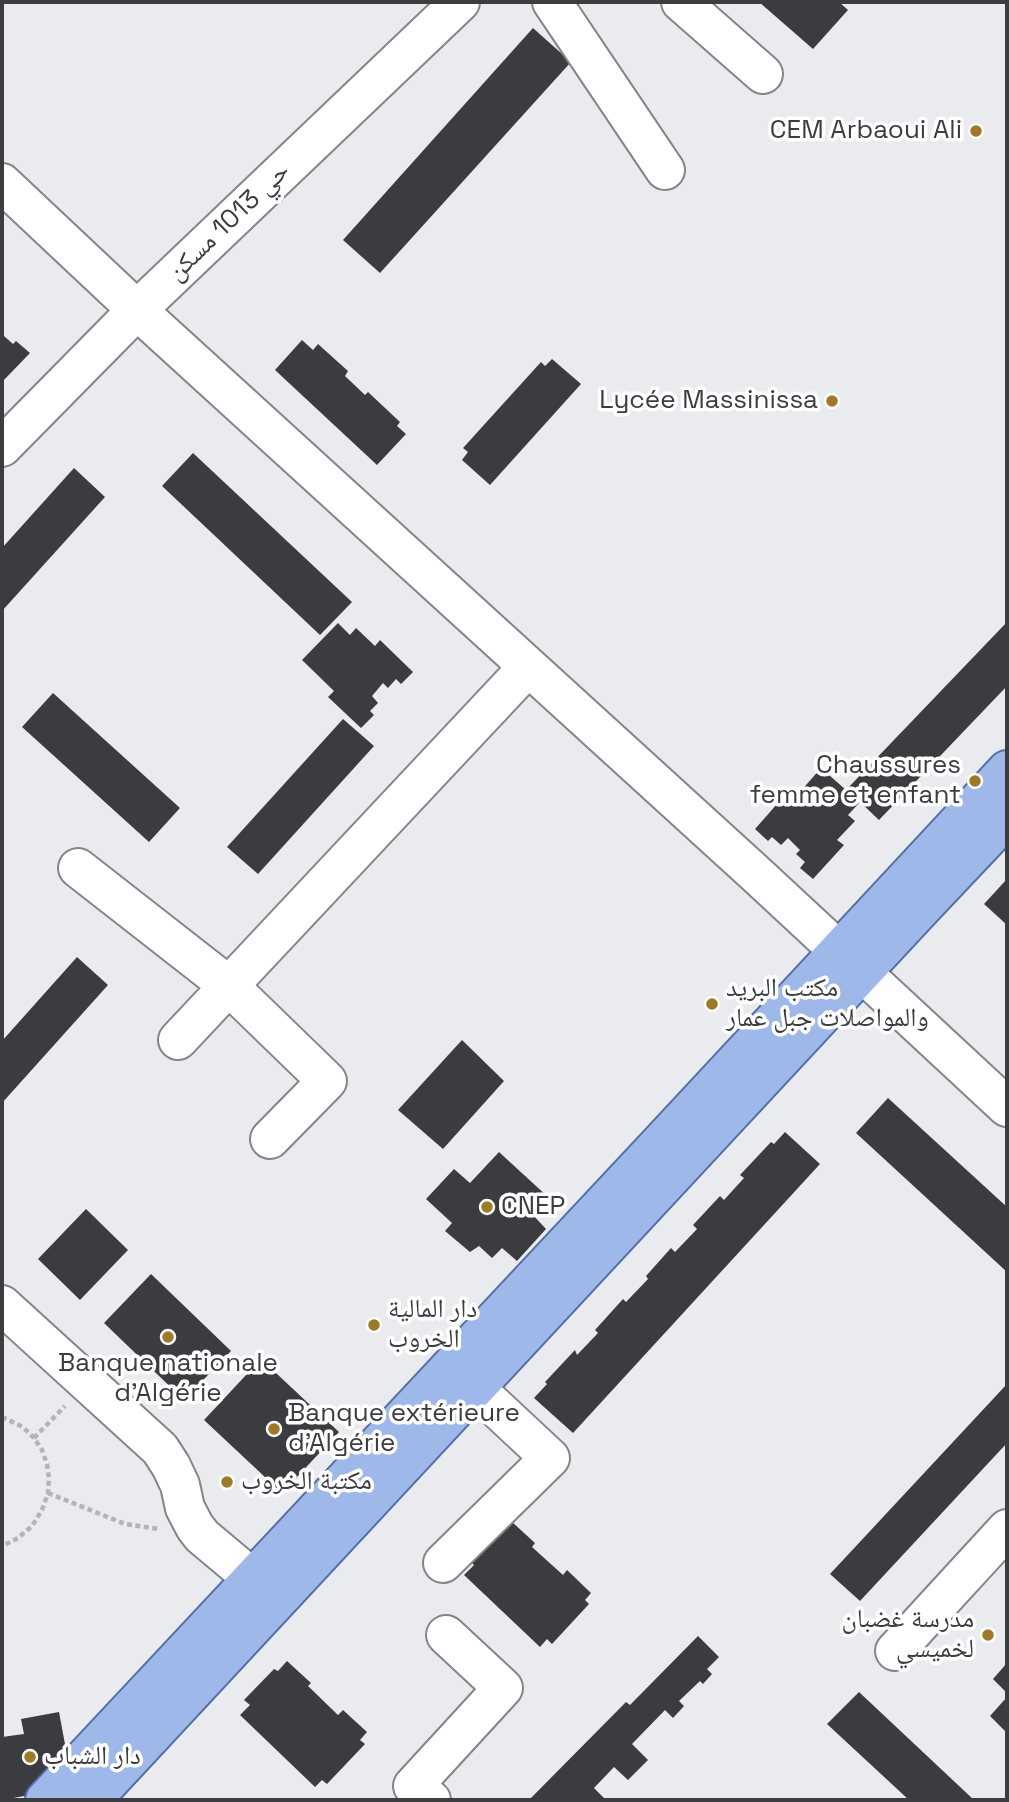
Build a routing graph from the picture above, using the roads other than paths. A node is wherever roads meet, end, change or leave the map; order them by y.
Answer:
1 (460, 2) edge
2 (552, 2) edge
3 (681, 2) edge
4 (763, 74) dead end
5 (665, 170) dead end
6 (2, 183) edge
7 (137, 310) junction
8 (2, 447) edge
9 (528, 667) junction
10 (1007, 770) edge
11 (1007, 818) edge
12 (78, 868) dead end
13 (850, 961) junction
14 (229, 986) junction
15 (178, 1040) dead end
16 (1007, 1107) edge
17 (270, 1139) dead end
18 (2, 1305) edge
19 (475, 1388) junction
20 (1007, 1529) edge
21 (443, 1563) dead end
22 (251, 1578) junction
23 (446, 1635) dead end
24 (895, 1651) dead end
25 (415, 1795) edge
26 (45, 1800) edge
27 (92, 1800) edge

1 - 7 street, حي 1013 مسكن
2 - 5 street
3 - 4 street
6 - 7 street
7 - 8 street, حي 1013 مسكن
7 - 9 street
9 - 13 street
9 - 14 street
10 - 13 main road
11 - 13 main road
12 - 14 street
13 - 16 street
13 - 19 main road
13 - 22 main road
14 - 15 street
14 - 17 street
18 - 22 street
19 - 21 street
19 - 27 main road
20 - 24 street
22 - 26 main road
23 - 25 street

